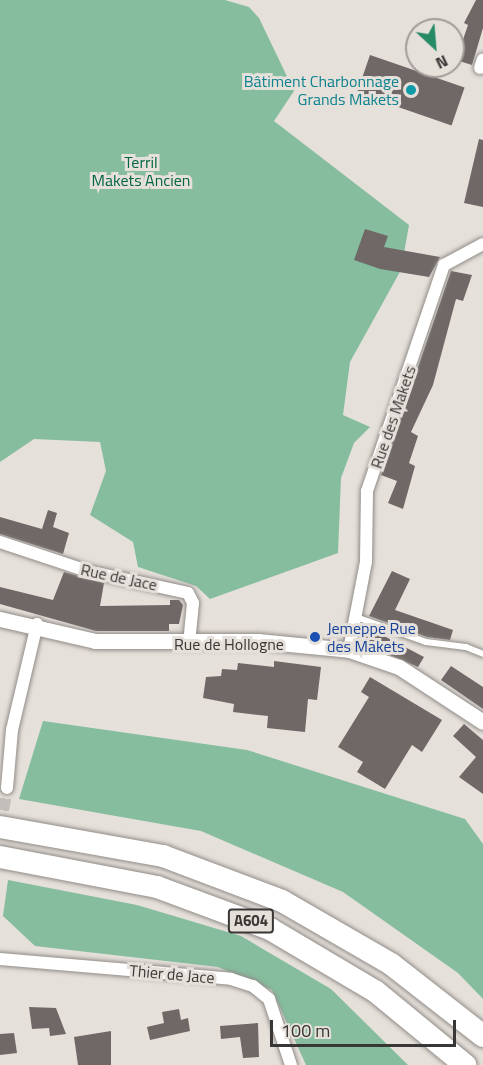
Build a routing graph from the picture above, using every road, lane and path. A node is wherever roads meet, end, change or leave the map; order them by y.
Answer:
1 (483, 244) edge
2 (0, 542) edge
3 (355, 617) junction
4 (0, 619) edge
5 (37, 624) junction
6 (189, 644) junction
7 (349, 650) junction
8 (483, 654) edge
9 (483, 723) edge
10 (6, 729) edge
11 (7, 788) tunnel mouth
12 (0, 827) edge
13 (0, 857) edge
14 (0, 959) edge
15 (483, 1036) edge
16 (291, 1065) edge
17 (465, 1065) edge

1 - 3 street, Rue des Makets
2 - 6 street, Rue de Jace
3 - 7 street, Rue des Makets
3 - 8 lane
4 - 5 street, Rue de Hollogne
5 - 6 street, Rue de Hollogne
5 - 10 street
6 - 7 street, Rue de Hollogne
7 - 9 street, Rue de Hollogne
10 - 11 street
12 - 15 highway, A604
13 - 17 highway, A604
14 - 16 street, Thier de Jace

